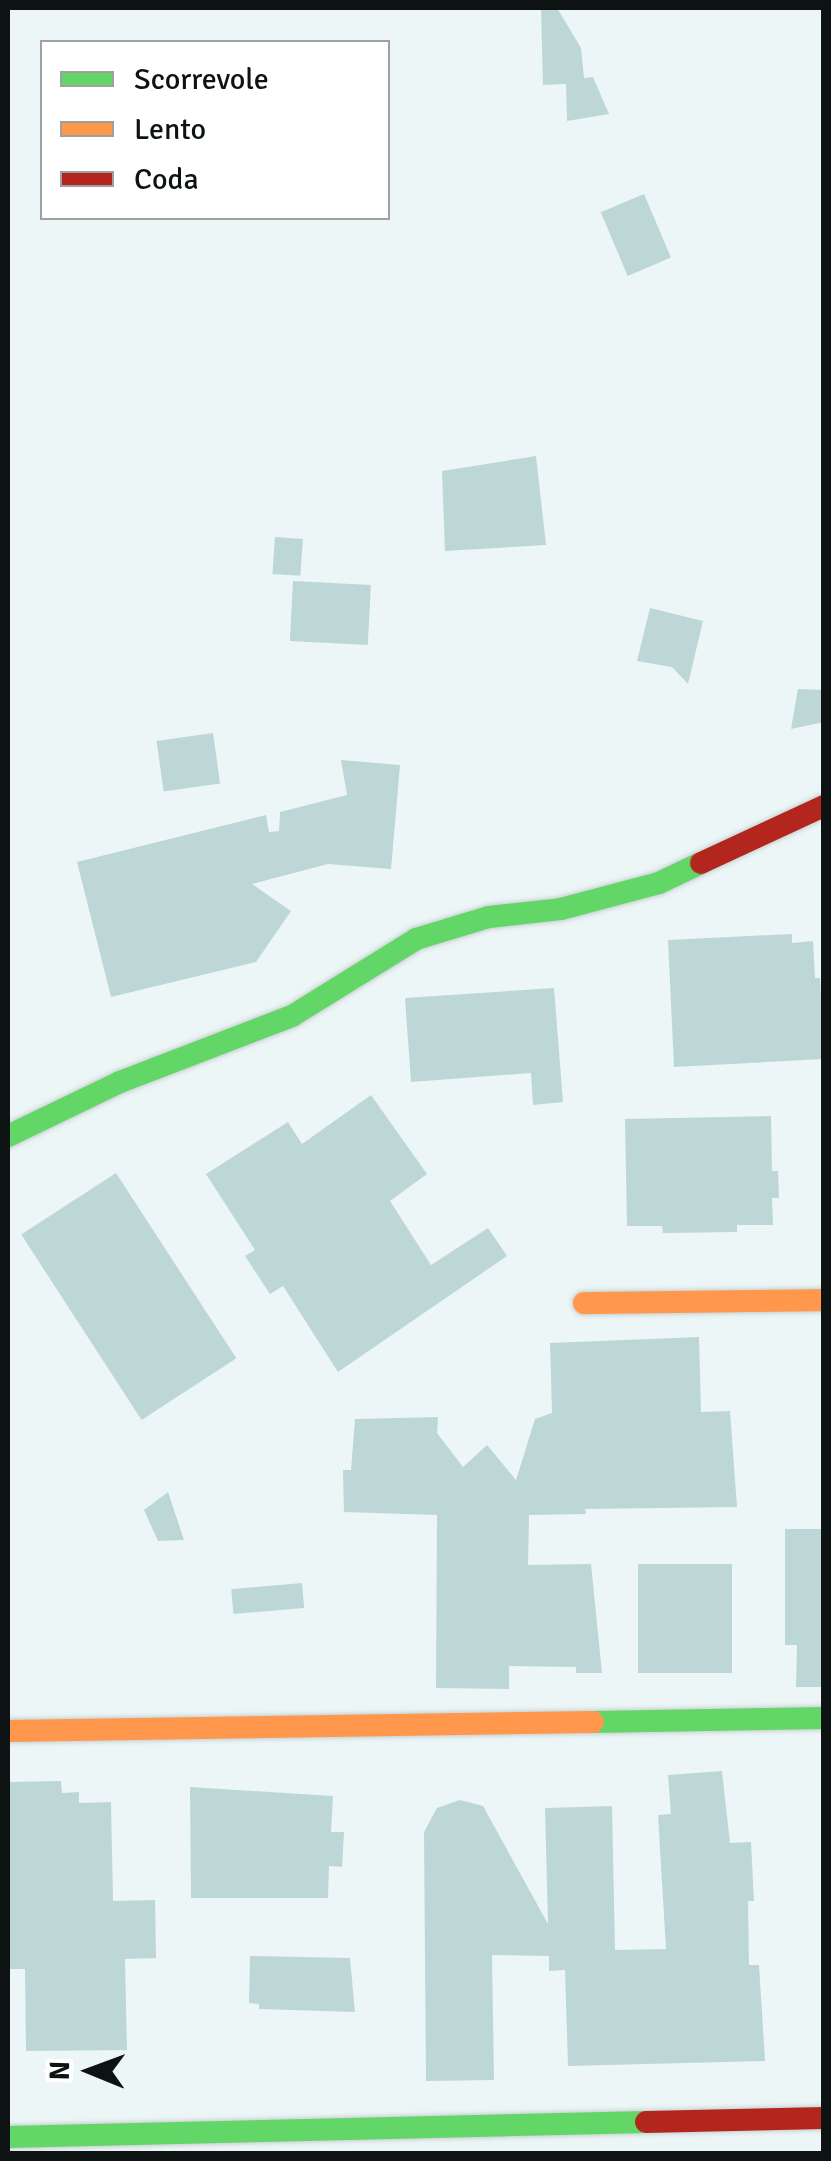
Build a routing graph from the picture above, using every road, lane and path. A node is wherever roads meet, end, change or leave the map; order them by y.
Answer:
1 (824, 806) edge
2 (8, 1136) edge
3 (824, 1300) edge
4 (584, 1303) dead end
5 (824, 1718) edge
6 (8, 1731) edge
7 (824, 2118) edge
8 (8, 2138) edge

1 - 2 street
3 - 4 street
5 - 6 street
7 - 8 street

